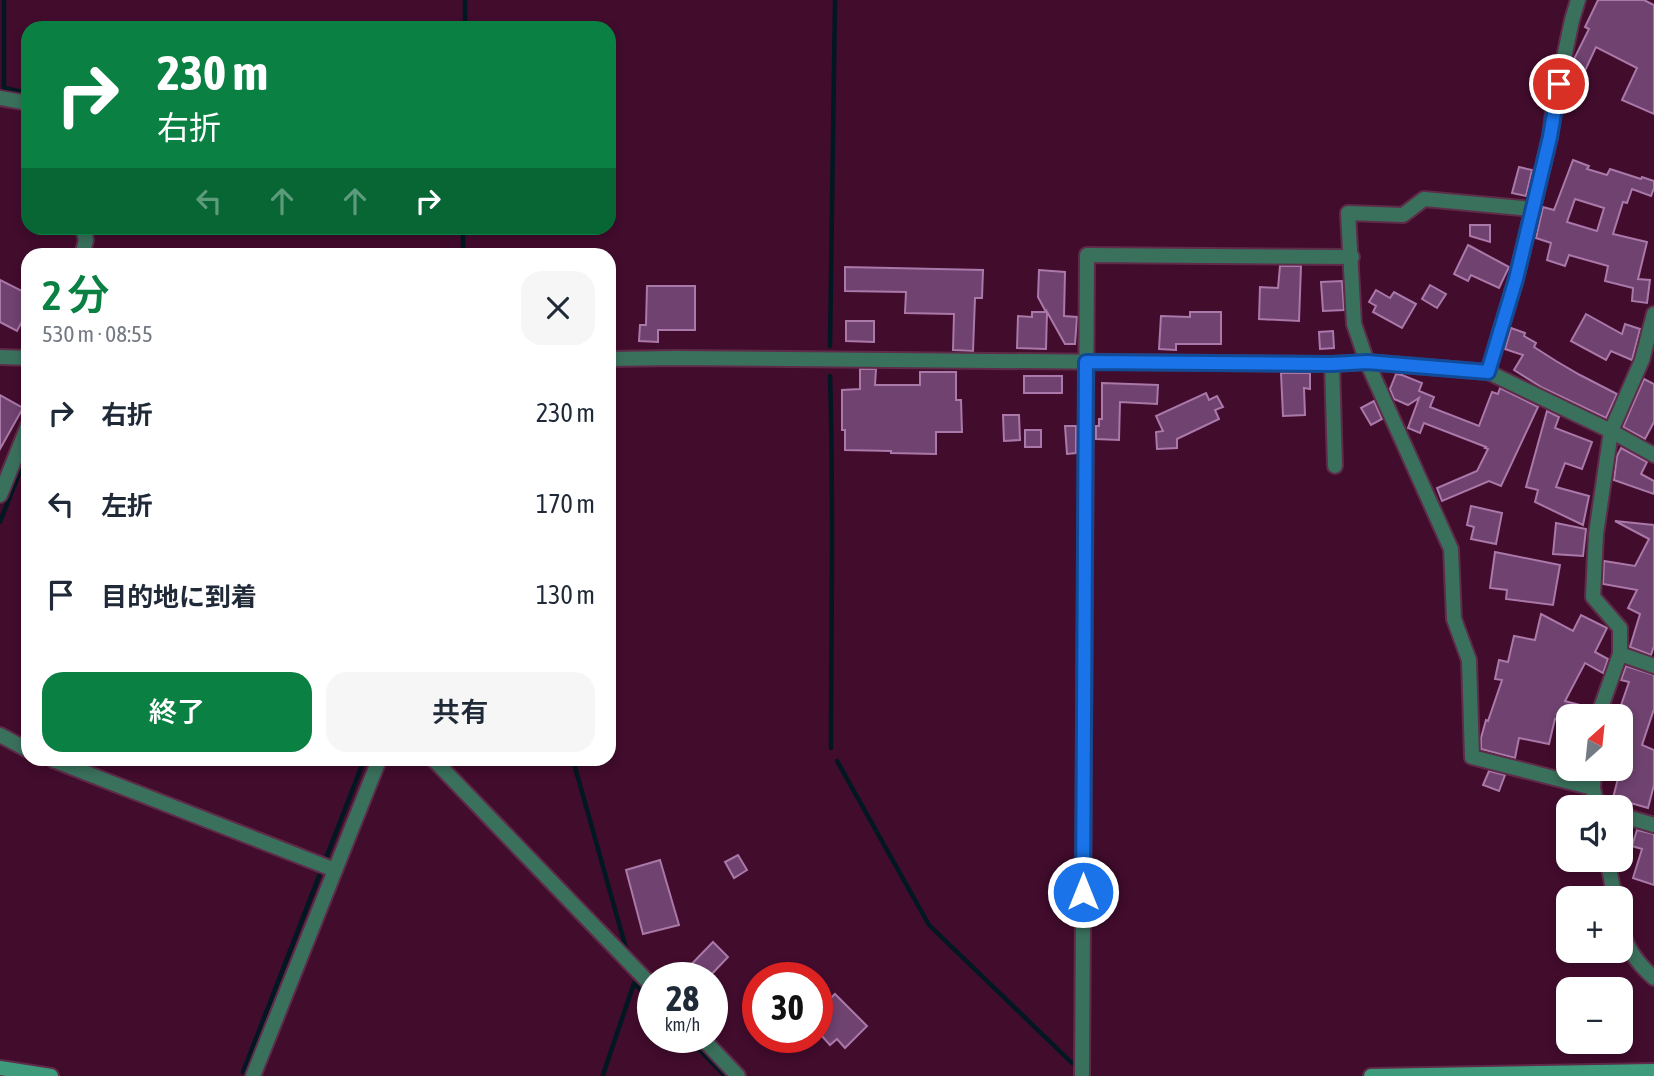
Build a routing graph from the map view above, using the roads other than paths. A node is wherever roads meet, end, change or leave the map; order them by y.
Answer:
1 (1578, 0) edge
2 (0, 98) edge
3 (21, 102) edge
4 (1533, 209) junction
5 (1352, 257) junction
6 (1654, 314) edge
7 (0, 357) edge
8 (21, 358) edge
9 (616, 359) edge
10 (1086, 362) junction
11 (1367, 362) junction
12 (1332, 364) junction
13 (1488, 372) junction
14 (1611, 431) junction
15 (21, 443) edge
16 (1654, 455) edge
17 (1335, 466) dead end
18 (0, 495) edge
19 (1620, 654) junction
20 (1654, 666) edge
21 (1602, 704) edge
22 (0, 735) edge
23 (21, 746) edge
24 (70, 766) edge
25 (377, 766) edge
26 (440, 766) edge
27 (1593, 781) edge
28 (1593, 788) junction
29 (1594, 795) edge
30 (1633, 819) edge
31 (1654, 825) edge
32 (335, 870) junction
33 (1633, 954) edge
34 (637, 970) edge
35 (1654, 978) edge
36 (716, 1053) edge
37 (0, 1068) edge
38 (1654, 1071) edge
39 (51, 1076) edge
40 (253, 1076) edge
41 (738, 1076) edge
42 (1082, 1076) edge
43 (1371, 1076) edge

1 - 4 street
2 - 3 street
4 - 5 street
4 - 13 street
5 - 10 street
5 - 11 street
6 - 14 street
7 - 8 street
9 - 10 street
10 - 12 street
10 - 42 street
11 - 12 street
11 - 13 street
11 - 28 street
12 - 17 street
13 - 14 street
14 - 16 street
14 - 19 street
15 - 18 street
19 - 20 street
19 - 21 street
22 - 23 street
24 - 32 street
25 - 32 street
26 - 34 street
27 - 28 street
28 - 29 street
30 - 31 street
32 - 40 street
33 - 35 street
36 - 41 street
37 - 39 main road
38 - 43 main road

